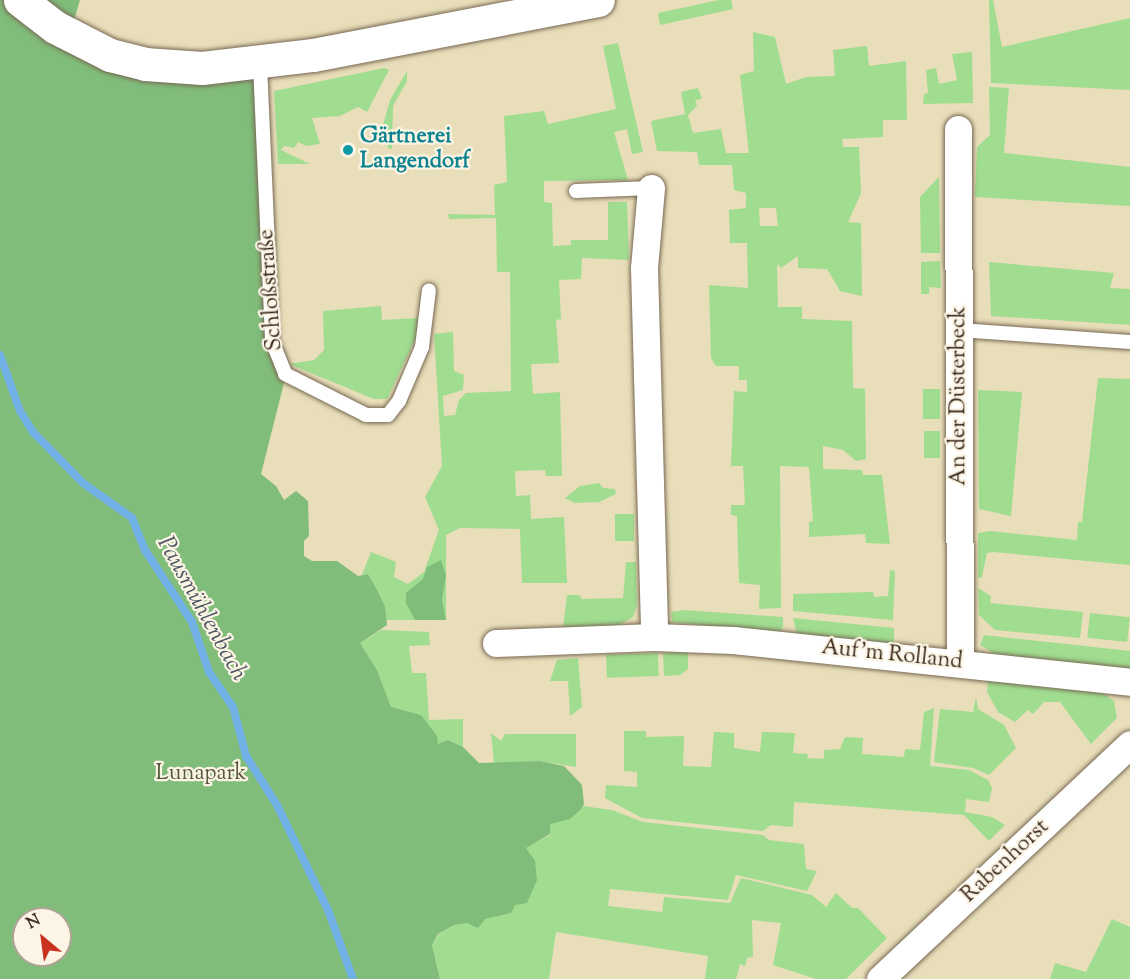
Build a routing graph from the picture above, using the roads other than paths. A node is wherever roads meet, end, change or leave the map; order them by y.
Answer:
1 (20, 0) edge
2 (598, 0) edge
3 (260, 64) junction
4 (958, 129) dead end
5 (651, 188) joint
6 (576, 191) dead end
7 (429, 290) dead end
8 (959, 330) junction
9 (1130, 342) edge
10 (654, 637) junction
11 (496, 644) dead end
12 (960, 663) junction
13 (1130, 682) edge
14 (1130, 744) edge
15 (880, 979) edge

1 - 3 street
2 - 3 street
3 - 7 lane, Schloßstraße
4 - 8 street, An der Düsterbeck
5 - 6 lane
5 - 10 street
8 - 9 lane
8 - 12 street, An der Düsterbeck
10 - 11 street, Auf'm Rolland
10 - 12 street, Auf'm Rolland
12 - 13 street, Auf'm Rolland
14 - 15 street, Rabenhorst

